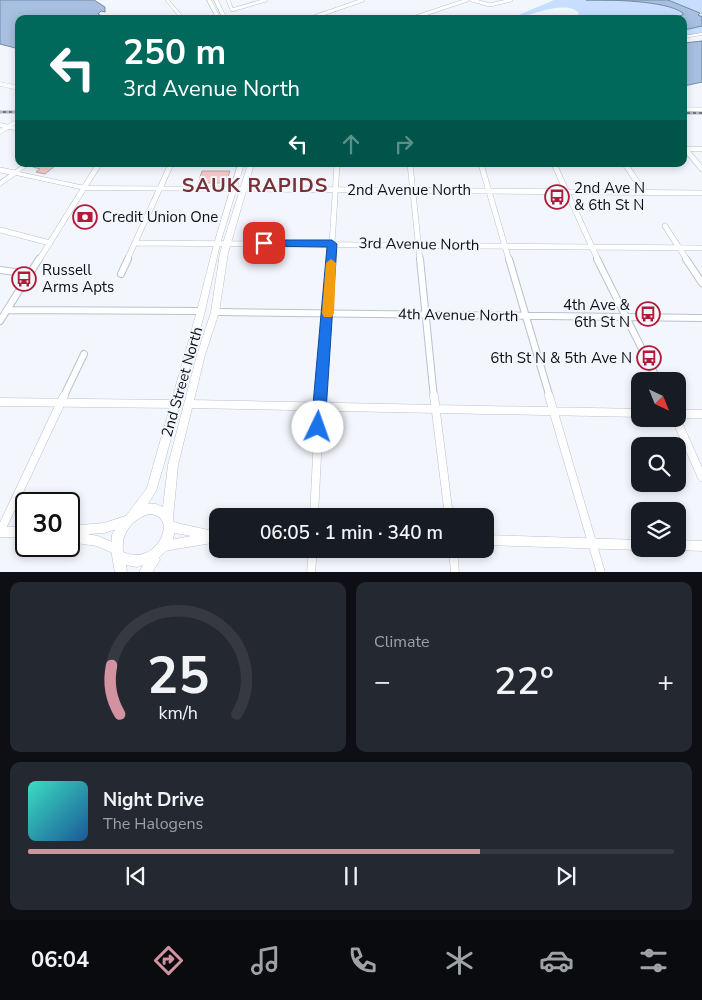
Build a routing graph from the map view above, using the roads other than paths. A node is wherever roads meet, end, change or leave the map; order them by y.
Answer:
1 (166, 0) edge
2 (209, 0) edge
3 (216, 0) edge
4 (228, 0) edge
5 (266, 0) edge
6 (363, 0) edge
7 (467, 0) edge
8 (472, 0) edge
9 (511, 0) edge
10 (178, 15) edge
11 (217, 15) edge
12 (223, 15) edge
13 (320, 15) edge
14 (422, 15) edge
15 (702, 34) edge
16 (687, 36) edge
17 (0, 84) edge
18 (15, 87) edge
19 (687, 110) edge
20 (702, 110) edge
21 (0, 121) edge
22 (15, 123) edge
23 (15, 124) edge
24 (0, 125) edge
25 (8, 127) junction
26 (15, 128) edge
27 (0, 132) edge
28 (687, 148) edge
29 (702, 149) edge
30 (687, 152) edge
31 (23, 167) edge
32 (97, 167) edge
33 (170, 167) edge
34 (240, 167) edge
35 (250, 167) edge
36 (336, 167) edge
37 (410, 167) edge
38 (482, 167) edge
39 (555, 167) edge
40 (627, 167) edge
41 (702, 169) edge
42 (0, 170) edge
43 (15, 173) junction
44 (0, 184) edge
45 (85, 188) junction
46 (159, 188) junction
47 (234, 189) junction
48 (244, 189) junction
49 (334, 189) junction
50 (414, 190) junction
51 (489, 190) junction
52 (644, 192) junction
53 (568, 193) junction
54 (702, 193) edge
55 (666, 226) dead end
56 (0, 230) edge
57 (135, 243) junction
58 (226, 243) junction
59 (50, 244) junction
60 (216, 244) junction
61 (332, 244) junction
62 (419, 245) junction
63 (506, 245) junction
64 (591, 246) junction
65 (678, 248) junction
66 (702, 248) edge
67 (0, 270) edge
68 (30, 274) junction
69 (121, 274) dead end
70 (702, 283) edge
71 (7, 310) junction
72 (201, 311) junction
73 (215, 312) junction
74 (328, 312) junction
75 (425, 315) junction
76 (525, 316) junction
77 (626, 317) junction
78 (702, 318) edge
79 (0, 321) edge
80 (84, 354) dead end
81 (654, 372) edge
82 (0, 402) edge
83 (61, 402) junction
84 (176, 404) junction
85 (190, 404) junction
86 (319, 407) junction
87 (435, 410) junction
88 (553, 412) junction
89 (631, 414) edge
90 (686, 414) edge
91 (702, 414) edge
92 (680, 428) edge
93 (702, 477) edge
94 (314, 508) edge
95 (448, 508) edge
96 (130, 518) junction
97 (168, 522) junction
98 (80, 530) edge
99 (0, 532) edge
100 (15, 532) edge
101 (209, 533) edge
102 (80, 539) edge
103 (209, 539) edge
104 (494, 540) edge
105 (593, 545) junction
106 (631, 545) edge
107 (686, 545) edge
108 (702, 546) edge
109 (162, 549) junction
110 (118, 554) junction
111 (312, 558) edge
112 (454, 558) edge
113 (120, 572) edge
114 (145, 572) edge
115 (311, 572) edge
116 (455, 572) edge
117 (601, 572) edge

1 - 10 street
2 - 11 main road
3 - 12 main road
4 - 5 street
6 - 13 street
7 - 14 street
8 - 9 street
15 - 16 street
17 - 18 street
19 - 20 street
21 - 22 main road
23 - 25 street
24 - 25 main road
25 - 26 main road
25 - 27 street
28 - 29 main road
30 - 41 street
31 - 43 street
32 - 45 street
33 - 46 street
34 - 47 main road, 2nd Street North
35 - 48 main road
36 - 49 street
37 - 50 street
38 - 51 street
39 - 53 street
40 - 52 street
42 - 43 street
43 - 44 street
43 - 45 street, 2nd Avenue North
45 - 46 street, 2nd Avenue North
45 - 59 street
46 - 47 street, 2nd Avenue North
46 - 57 street
47 - 48 street, 2nd Avenue North
47 - 60 main road, 2nd Street North
48 - 49 street, 2nd Avenue North
48 - 58 main road
49 - 50 street, 2nd Avenue North
49 - 61 street
50 - 51 street, 2nd Avenue North
50 - 62 street
51 - 53 street, 2nd Avenue North
51 - 63 street
52 - 53 street, 2nd Avenue North
52 - 54 street, 2nd Avenue North
53 - 64 street
55 - 65 street
56 - 59 street
57 - 60 street, 3rd Avenue North
57 - 69 street
58 - 60 street, 3rd Avenue North
58 - 61 street, 3rd Avenue North
58 - 73 main road
59 - 68 street
60 - 72 main road, 2nd Street North
61 - 62 street, 3rd Avenue North
61 - 74 street
62 - 63 street, 3rd Avenue North
62 - 75 street
63 - 64 street, 3rd Avenue North
63 - 76 street
64 - 65 street, 3rd Avenue North
64 - 77 street
65 - 66 street, 3rd Avenue North
65 - 70 street
67 - 68 street
68 - 71 street
71 - 72 street
71 - 79 street
72 - 84 main road, 2nd Street North
73 - 74 street, 4th Avenue North
73 - 85 main road
74 - 75 street, 4th Avenue North
74 - 86 street
75 - 76 street, 4th Avenue North
75 - 87 street
76 - 77 street, 4th Avenue North
76 - 88 street
77 - 78 street, 4th Avenue North
77 - 81 street
80 - 83 street
82 - 83 street
83 - 84 street
83 - 99 street
84 - 96 main road, 2nd Street North
85 - 86 street
85 - 97 main road
86 - 87 street
86 - 94 street
87 - 88 street
87 - 95 street
88 - 89 street
88 - 105 street
90 - 91 street
92 - 93 street
96 - 97 main road
96 - 98 street
96 - 110 main road
97 - 101 street
97 - 109 main road
99 - 100 street
102 - 110 street
103 - 109 street
104 - 105 street
105 - 106 street
105 - 117 street
107 - 108 street
109 - 110 main road
109 - 114 main road
110 - 113 main road
111 - 115 street
112 - 116 street

